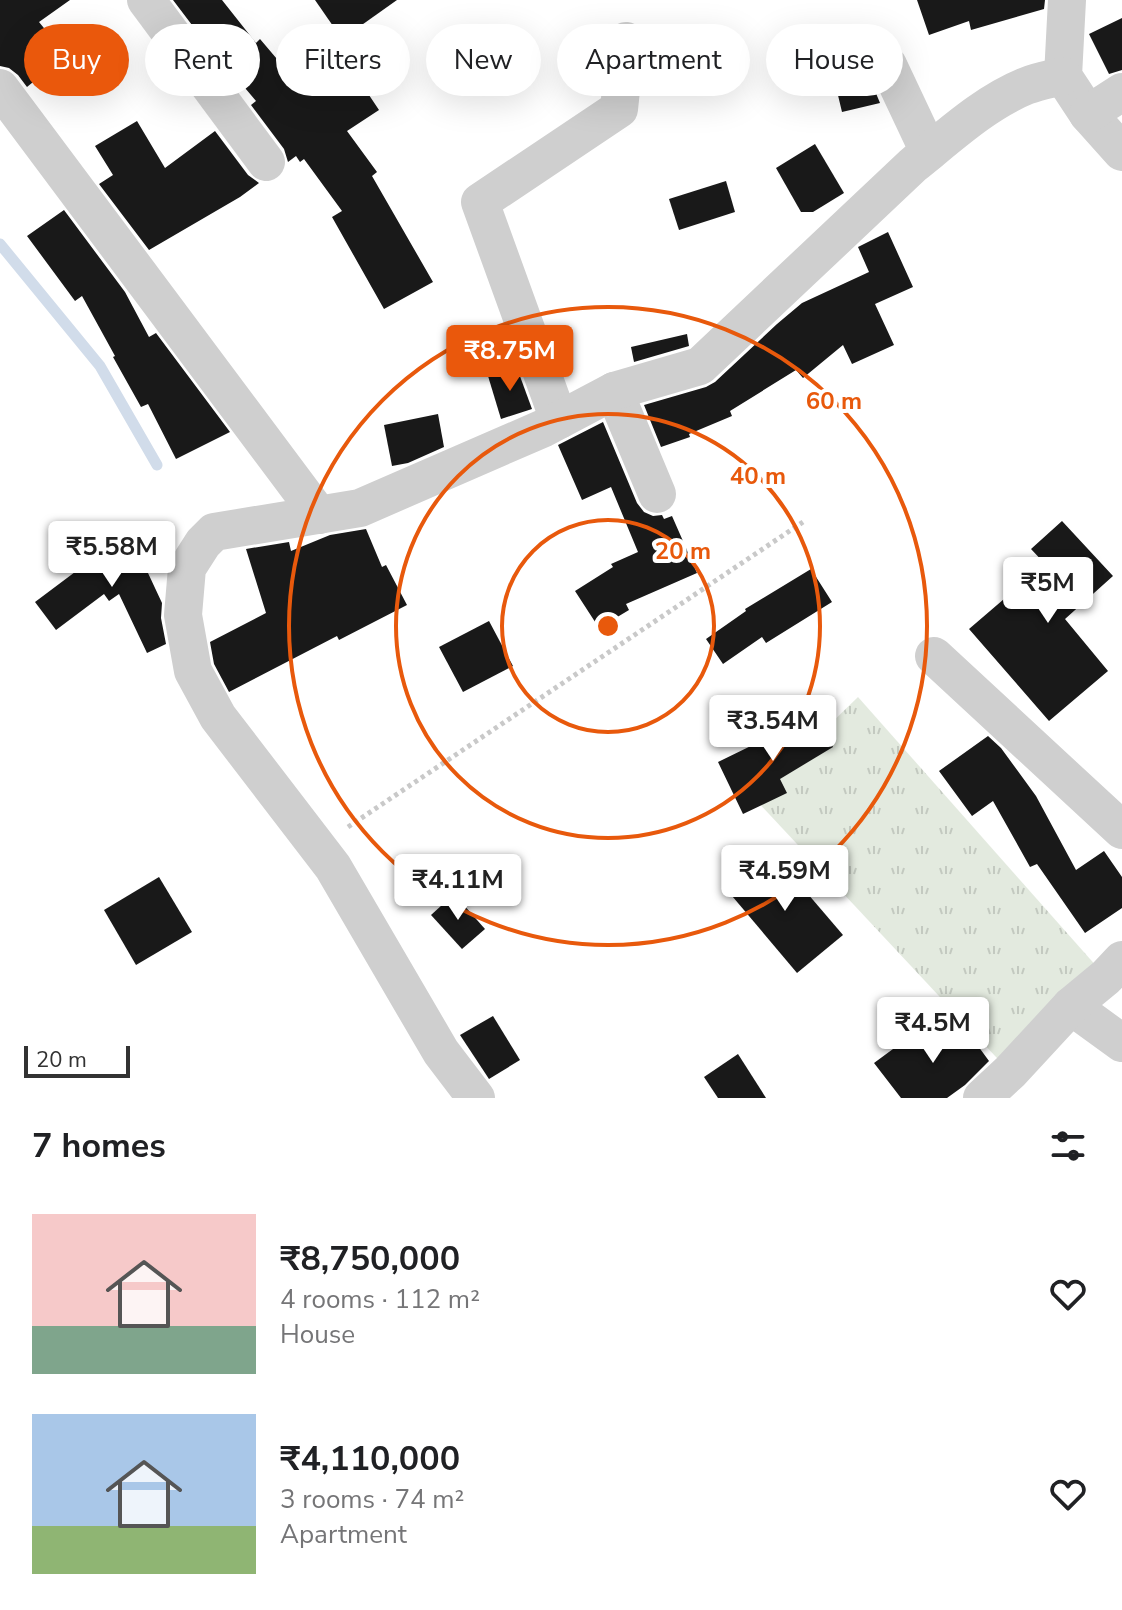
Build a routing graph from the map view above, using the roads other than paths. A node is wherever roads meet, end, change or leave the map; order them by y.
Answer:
1 (146, 0) edge
2 (1067, 0) edge
3 (1063, 76) junction
4 (0, 88) edge
5 (1122, 92) edge
6 (620, 96) edge
7 (903, 96) edge
8 (1088, 114) junction
9 (929, 152) junction
10 (1122, 152) edge
11 (266, 162) dead end
12 (614, 391) junction
13 (559, 420) junction
14 (657, 494) dead end
15 (319, 515) junction
16 (934, 656) dead end
17 (1122, 830) edge
18 (1122, 960) edge
19 (1071, 1006) junction
20 (1122, 1043) edge
21 (476, 1098) edge
22 (982, 1098) edge

1 - 11 street
2 - 3 street
3 - 8 street
3 - 9 street
4 - 15 street
5 - 8 street
6 - 13 street
7 - 9 street
8 - 10 street
9 - 12 street
12 - 13 street
12 - 14 street
13 - 15 street
15 - 21 street
16 - 17 street
18 - 19 street
19 - 20 street
19 - 22 street

